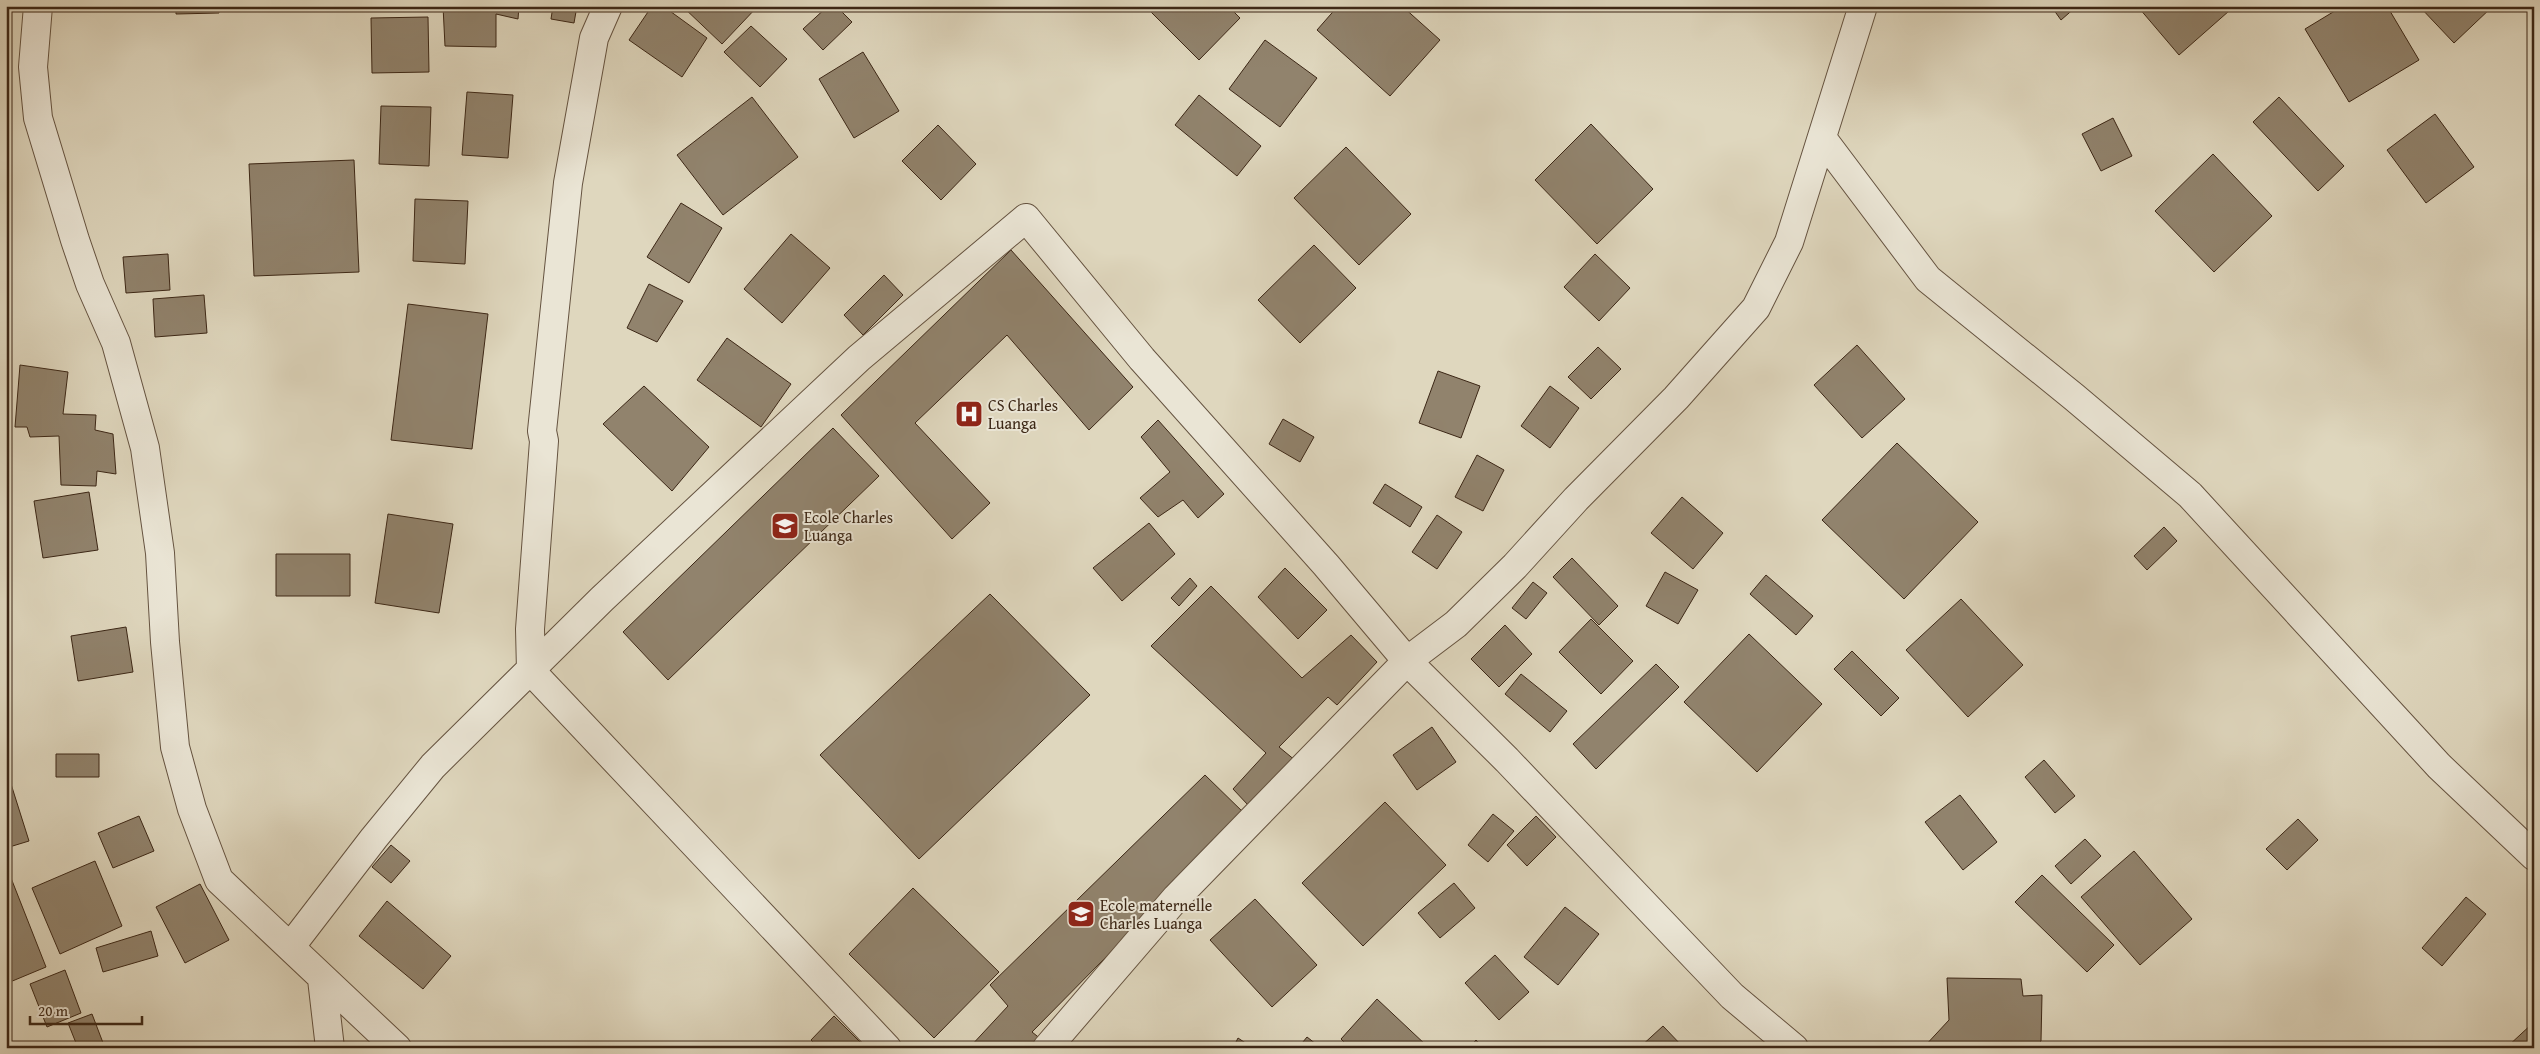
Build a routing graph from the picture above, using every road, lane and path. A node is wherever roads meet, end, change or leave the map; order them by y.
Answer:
1 (38, 6) edge
2 (608, 6) edge
3 (1863, 6) edge
4 (1822, 138) junction
5 (1407, 661) junction
6 (530, 671) junction
7 (2534, 856) edge
8 (291, 946) junction
9 (322, 979) junction
10 (330, 1048) edge
11 (397, 1048) edge
12 (887, 1048) edge
13 (1047, 1048) edge
14 (1794, 1048) edge

1 - 8 street
2 - 6 street
3 - 4 street
4 - 5 street
4 - 7 street
5 - 6 street
5 - 13 street
5 - 14 street
6 - 8 street
6 - 12 street
8 - 9 street
9 - 10 street
9 - 11 street

